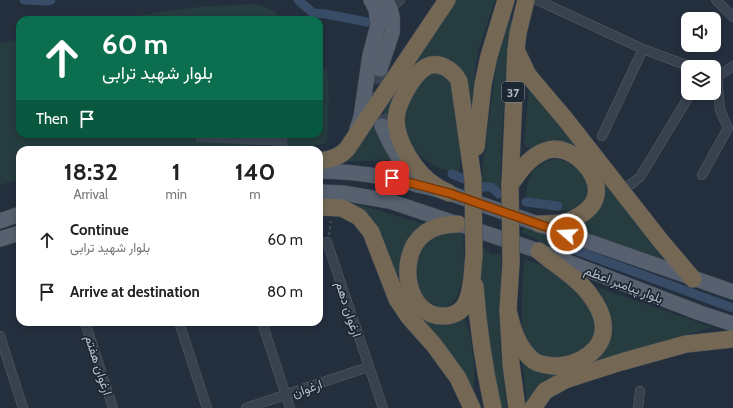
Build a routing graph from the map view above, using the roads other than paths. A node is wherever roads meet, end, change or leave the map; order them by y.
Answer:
1 (371, 0) edge
2 (447, 0) edge
3 (506, 0) edge
4 (526, 0) edge
5 (537, 0) edge
6 (716, 0) edge
7 (392, 3) edge
8 (733, 17) edge
9 (643, 49) junction
10 (516, 50) junction
11 (681, 63) edge
12 (733, 66) edge
13 (380, 69) tunnel mouth
14 (721, 73) edge
15 (687, 100) edge
16 (719, 100) edge
17 (382, 126) tunnel mouth
18 (731, 130) edge
19 (602, 136) dead end
20 (348, 149) junction
21 (323, 160) edge
22 (323, 171) edge
23 (702, 175) dead end
24 (473, 179) junction
25 (418, 184) junction
26 (510, 185) junction
27 (622, 191) junction
28 (323, 192) edge
29 (449, 193) junction
30 (326, 208) edge
31 (16, 215) edge
32 (0, 221) edge
33 (458, 224) junction
34 (539, 224) junction
35 (16, 234) edge
36 (0, 239) edge
37 (328, 242) road end
38 (539, 251) junction
39 (474, 256) junction
40 (693, 279) junction
41 (733, 292) edge
42 (508, 310) junction
43 (733, 324) edge
44 (86, 326) edge
45 (180, 326) edge
46 (263, 326) edge
47 (0, 336) edge
48 (733, 339) edge
49 (368, 367) junction
50 (640, 391) dead end
51 (286, 395) junction
52 (23, 408) edge
53 (113, 408) edge
54 (207, 408) edge
55 (246, 408) edge
56 (290, 408) edge
57 (382, 408) edge
58 (472, 408) edge
59 (493, 408) edge
60 (517, 408) edge
61 (533, 408) edge
62 (638, 408) edge

1 - 20 main road
2 - 20 highway
3 - 24 highway, 37
4 - 10 highway, 37
5 - 9 street
6 - 8 street
7 - 13 main road
9 - 11 street
9 - 19 street
10 - 26 highway, 37
10 - 27 highway
12 - 14 street
15 - 27 street
16 - 18 street
17 - 25 main road
18 - 23 street
20 - 21 highway
22 - 25 main road, بلوار پیامبر اعظم
24 - 29 highway
24 - 39 highway, 37, bridge
25 - 29 main road, بلوار پیامبر اعظم
26 - 34 highway
26 - 42 highway, 37, bridge
27 - 40 highway
28 - 33 main road, بلوار پیامبر اعظم
29 - 34 main road, بلوار پیامبر اعظم
30 - 58 highway
31 - 32 main road
33 - 38 main road, بلوار پیامبر اعظم
33 - 39 highway
34 - 40 main road, بلوار پیامبر اعظم
35 - 36 main road
37 - 49 street, ارغوان دهم
38 - 42 highway
38 - 43 main road, بلوار پیامبر اعظم
39 - 59 highway, 37
40 - 41 main road, بلوار پیامبر اعظم
42 - 60 highway, 37
44 - 53 street, ارغوان هفتم
45 - 54 street
46 - 51 street
47 - 52 street
48 - 61 highway
49 - 51 street, ارغوان
49 - 57 street, ارغوان دهم
50 - 62 street
51 - 55 street, ارغوان
51 - 56 street

